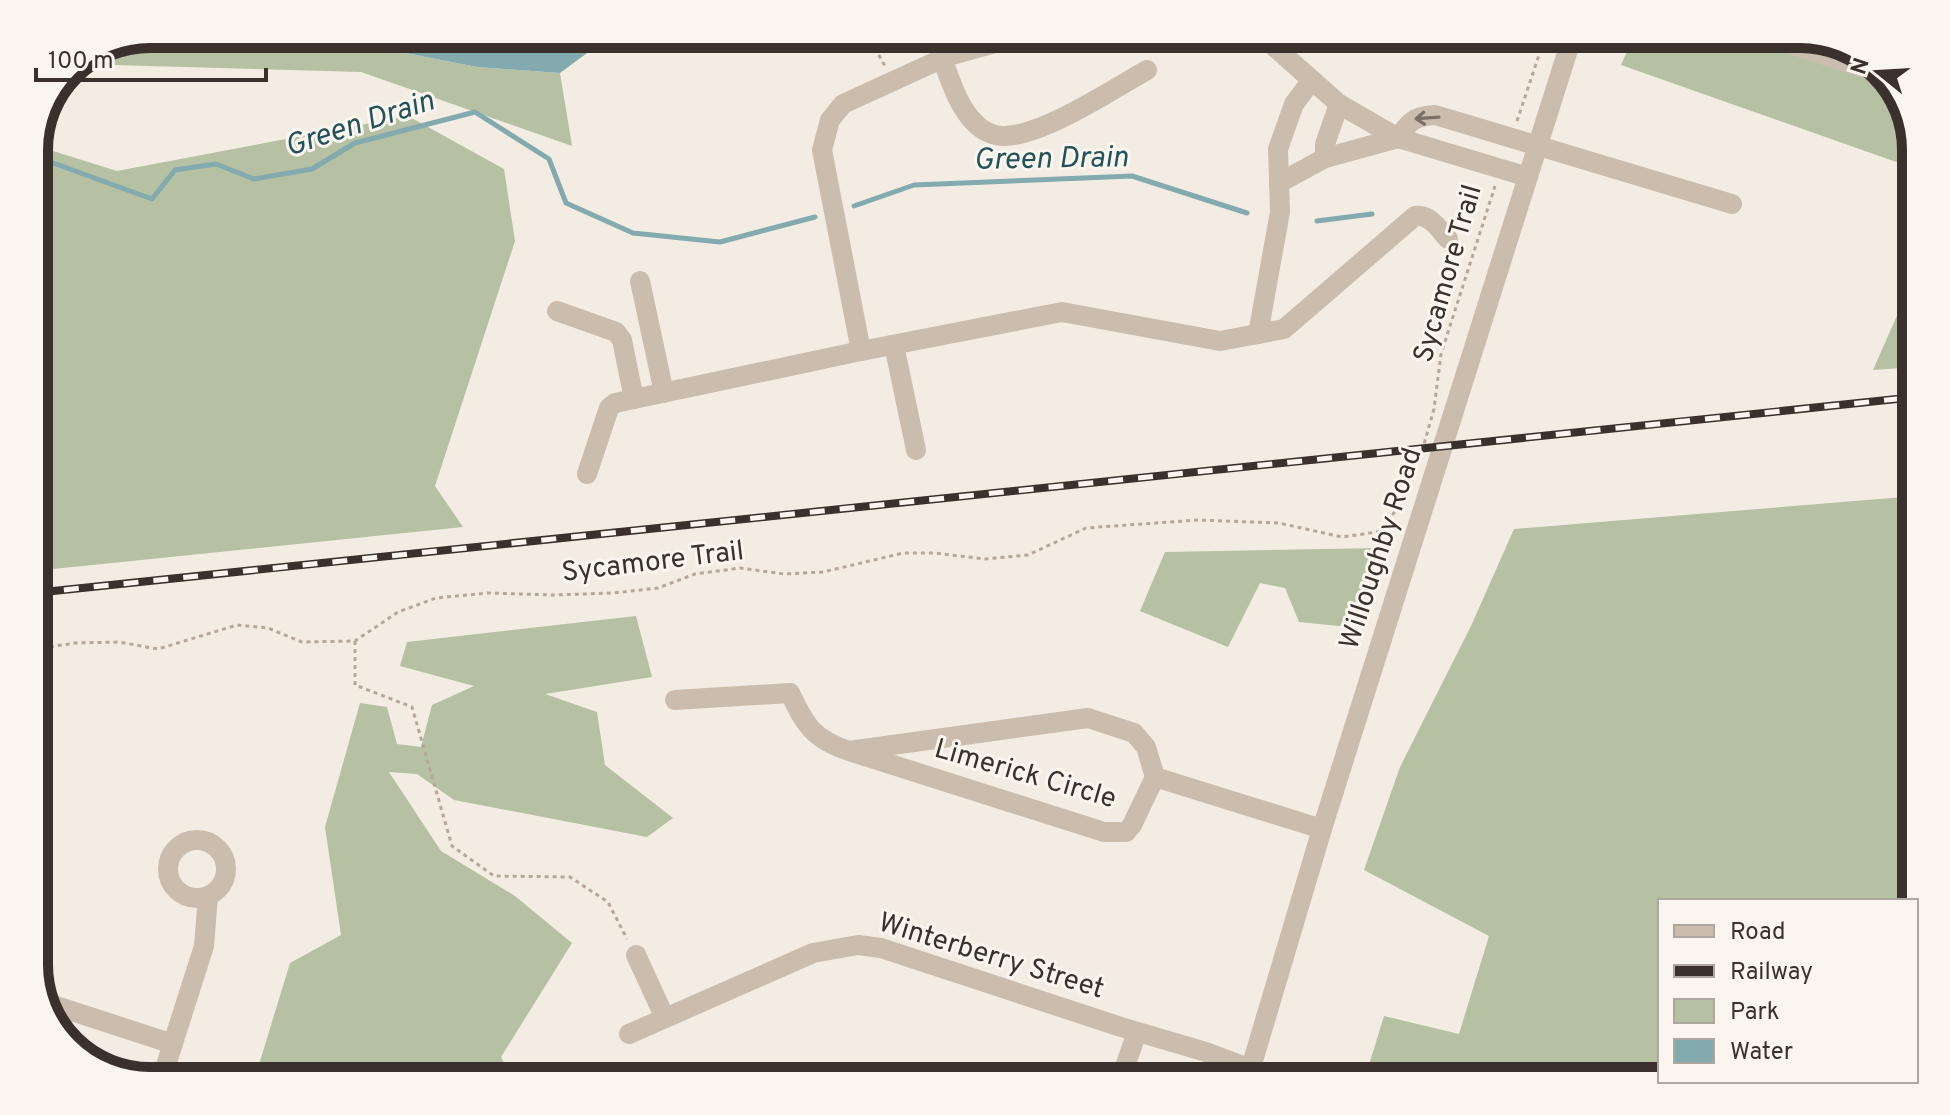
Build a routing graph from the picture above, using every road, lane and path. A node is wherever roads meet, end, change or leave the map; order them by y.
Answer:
1 (875, 48) edge
2 (977, 48) edge
3 (1276, 48) edge
4 (1541, 48) edge
5 (1569, 48) edge
6 (1804, 48) edge
7 (942, 58) junction
8 (1856, 65) edge
9 (1147, 70) dead end
10 (893, 80) junction
11 (1312, 80) junction
12 (1339, 104) junction
13 (1465, 124) junction
14 (1511, 137) junction
15 (1398, 138) junction
16 (1539, 145) junction
17 (1455, 155) junction
18 (1325, 158) junction
19 (1501, 168) junction
20 (1528, 177) junction
21 (1279, 183) junction
22 (1732, 204) dead end
23 (1448, 239) dead end
24 (640, 281) dead end
25 (557, 311) dead end
26 (1258, 334) junction
27 (894, 345) junction
28 (861, 351) junction
29 (664, 393) junction
30 (634, 399) junction
31 (916, 450) dead end
32 (1420, 463) dead end
33 (587, 474) dead end
34 (1415, 474) dead end
35 (355, 641) junction
36 (48, 647) edge
37 (675, 700) dead end
38 (849, 751) junction
39 (1155, 777) junction
40 (1322, 829) junction
41 (208, 896) dead end
42 (636, 955) joint
43 (57, 1006) edge
44 (665, 1018) junction
45 (1137, 1032) junction
46 (629, 1034) dead end
47 (173, 1044) junction
48 (166, 1067) edge
49 (1125, 1067) edge
50 (1234, 1067) edge
51 (1251, 1067) edge

1 - 10 path
2 - 7 street
3 - 11 street
4 - 14 path
5 - 16 street, Willoughby Road
6 - 8 street
7 - 9 street
7 - 10 street
10 - 28 street
11 - 12 street
11 - 21 street
12 - 15 street
12 - 18 street
13 - 14 street
13 -> 15 street
13 - 17 street
14 - 16 street
15 - 17 street
15 - 18 street
16 - 20 street, Willoughby Road
16 - 22 street
17 - 19 street
18 - 21 street
19 - 20 street
19 - 32 path, Sycamore Trail
20 - 40 street, Willoughby Road
21 - 26 street
23 - 26 street
24 - 29 street
25 - 30 street
26 - 27 street
27 - 28 street
27 - 31 street
28 - 29 street
29 - 30 street
30 - 33 street
34 - 35 path, Sycamore Trail
35 - 36 path
35 - 42 path
37 - 38 street, Limerick Circle
38 - 39 street, Limerick Circle
38 - 39 street, Limerick Circle
39 - 40 street, Limerick Circle
40 - 51 street, Willoughby Road
41 - 47 street
42 - 44 street
43 - 47 street
44 - 45 street, Winterberry Street
44 - 46 street, Winterberry Street
45 - 49 street
45 - 50 street, Winterberry Street
47 - 48 street

